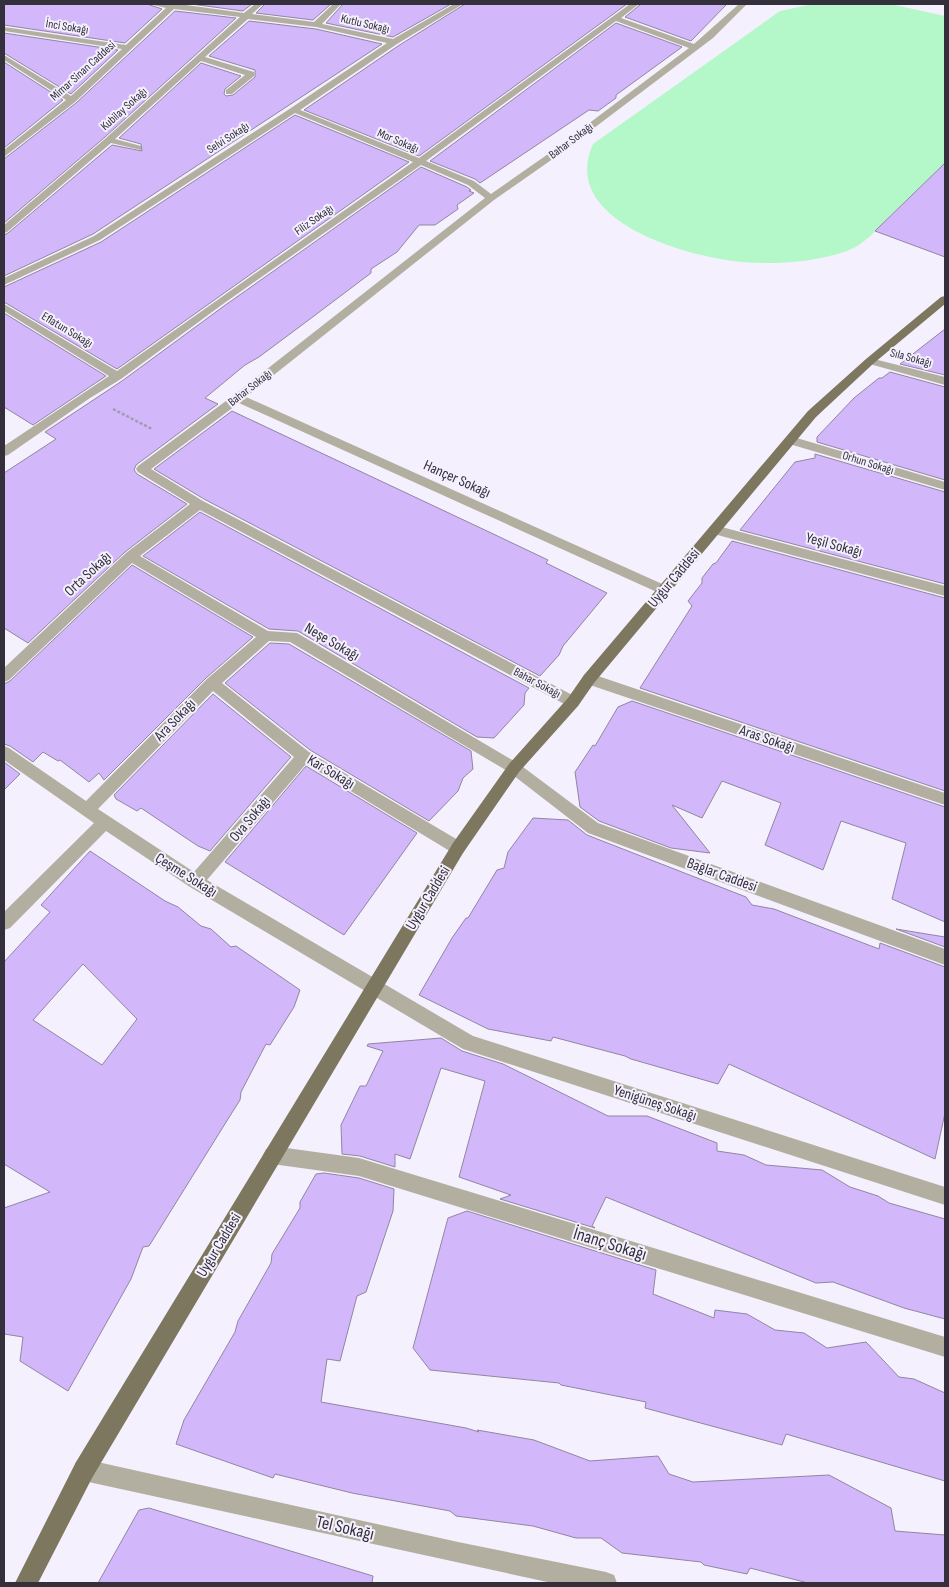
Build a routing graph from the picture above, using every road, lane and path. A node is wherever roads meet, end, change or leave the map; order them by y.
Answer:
1 (153, 4) edge
2 (174, 4) edge
3 (259, 4) edge
4 (337, 4) edge
5 (459, 4) edge
6 (635, 4) edge
7 (743, 4) edge
8 (248, 15) junction
9 (614, 18) junction
10 (316, 24) junction
11 (4, 29) edge
12 (394, 42) junction
13 (695, 46) junction
14 (128, 48) junction
15 (4, 57) edge
16 (199, 58) junction
17 (12, 64) junction
18 (4, 69) edge
19 (230, 92) dead end
20 (72, 100) junction
21 (294, 110) junction
22 (108, 140) junction
23 (138, 148) dead end
24 (4, 154) edge
25 (418, 163) junction
26 (491, 198) junction
27 (4, 230) edge
28 (4, 282) edge
29 (945, 299) edge
30 (4, 307) edge
31 (870, 361) junction
32 (117, 376) junction
33 (945, 381) edge
34 (86, 395) junction
35 (238, 398) junction
36 (790, 440) junction
37 (177, 443) junction
38 (4, 452) edge
39 (945, 486) edge
40 (199, 504) junction
41 (714, 530) junction
42 (131, 556) junction
43 (664, 590) junction
44 (945, 591) edge
45 (266, 636) junction
46 (4, 676) edge
47 (589, 679) junction
48 (212, 683) junction
49 (573, 702) junction
50 (4, 752) edge
51 (304, 756) junction
52 (514, 768) junction
53 (945, 799) edge
54 (88, 809) junction
55 (105, 822) junction
56 (458, 848) junction
57 (196, 882) junction
58 (4, 923) edge
59 (945, 957) edge
60 (376, 987) junction
61 (272, 1156) junction
62 (945, 1196) edge
63 (945, 1347) edge
64 (84, 1470) junction
65 (26, 1583) edge
66 (606, 1583) edge

1 - 2 street, Kutlu Sokağı
2 - 8 street, Kutlu Sokağı
2 - 14 street, Mimar Sinan Caddesi
3 - 8 street, Kubilay Sokağı
4 - 10 street
5 - 12 street, Selvi Sokağı
6 - 9 street, Filiz Sokağı
7 - 13 street, Bahar Sokağı
8 - 10 street, Kutlu Sokağı
8 - 16 street, Kubilay Sokağı
9 - 13 street
9 - 25 street, Filiz Sokağı
10 - 12 street, Kutlu Sokağı
11 - 14 street, İnci Sokağı
12 - 21 street, Selvi Sokağı
13 - 26 street, Bahar Sokağı
14 - 20 street, Mimar Sinan Caddesi
15 - 17 street
16 - 19 street
16 - 22 street, Kubilay Sokağı
17 - 18 street
17 - 20 street
20 - 24 street, Mimar Sinan Caddesi
21 - 25 street, Mor Sokağı
21 - 28 street, Selvi Sokağı
22 - 23 street
22 - 27 street, Kubilay Sokağı
25 - 26 street, Mor Sokağı
25 - 32 street, Filiz Sokağı
26 - 35 street, Bahar Sokağı
29 - 31 main road, Uygur Caddesi
30 - 32 street, Eflatun Sokağı
31 - 33 street, Sıla Sokağı
31 - 36 main road, Uygur Caddesi
32 - 34 street, Filiz Sokağı
34 - 37 path
34 - 38 street, Filiz Sokağı
35 - 37 street, Bahar Sokağı
35 - 43 street, Hançer Sokağı
36 - 39 street, Orhun Sokağı
36 - 41 main road, Uygur Caddesi
37 - 40 street, Bahar Sokağı
40 - 42 street, Orta Sokağı
40 - 49 street, Bahar Sokağı
41 - 43 main road, Uygur Caddesi
41 - 44 street, Yeşil Sokağı
42 - 45 street, Neşe Sokağı
42 - 46 street, Orta Sokağı
43 - 47 main road, Uygur Caddesi
45 - 48 street, Ara Sokağı
45 - 52 street, Neşe Sokağı
47 - 49 main road, Uygur Caddesi
47 - 53 street, Aras Sokağı
48 - 51 street, Kar Sokağı
48 - 54 street, Ara Sokağı
49 - 52 main road, Uygur Caddesi
50 - 54 street, Çeşme Sokağı
51 - 56 street, Kar Sokağı
51 - 57 street, Ova Sokağı
52 - 56 main road, Uygur Caddesi
52 - 59 street, Bağlar Caddesi
54 - 55 street, Çeşme Sokağı
55 - 57 street, Çeşme Sokağı
55 - 58 street
56 - 60 main road, Uygur Caddesi
57 - 60 street, Çeşme Sokağı
60 - 61 main road, Uygur Caddesi
60 - 62 street, Yenigüneş Sokağı
61 - 63 street, İnanç Sokağı
61 - 64 main road, Uygur Caddesi
64 - 65 main road, Uygur Caddesi
64 - 66 street, Tel Sokağı

